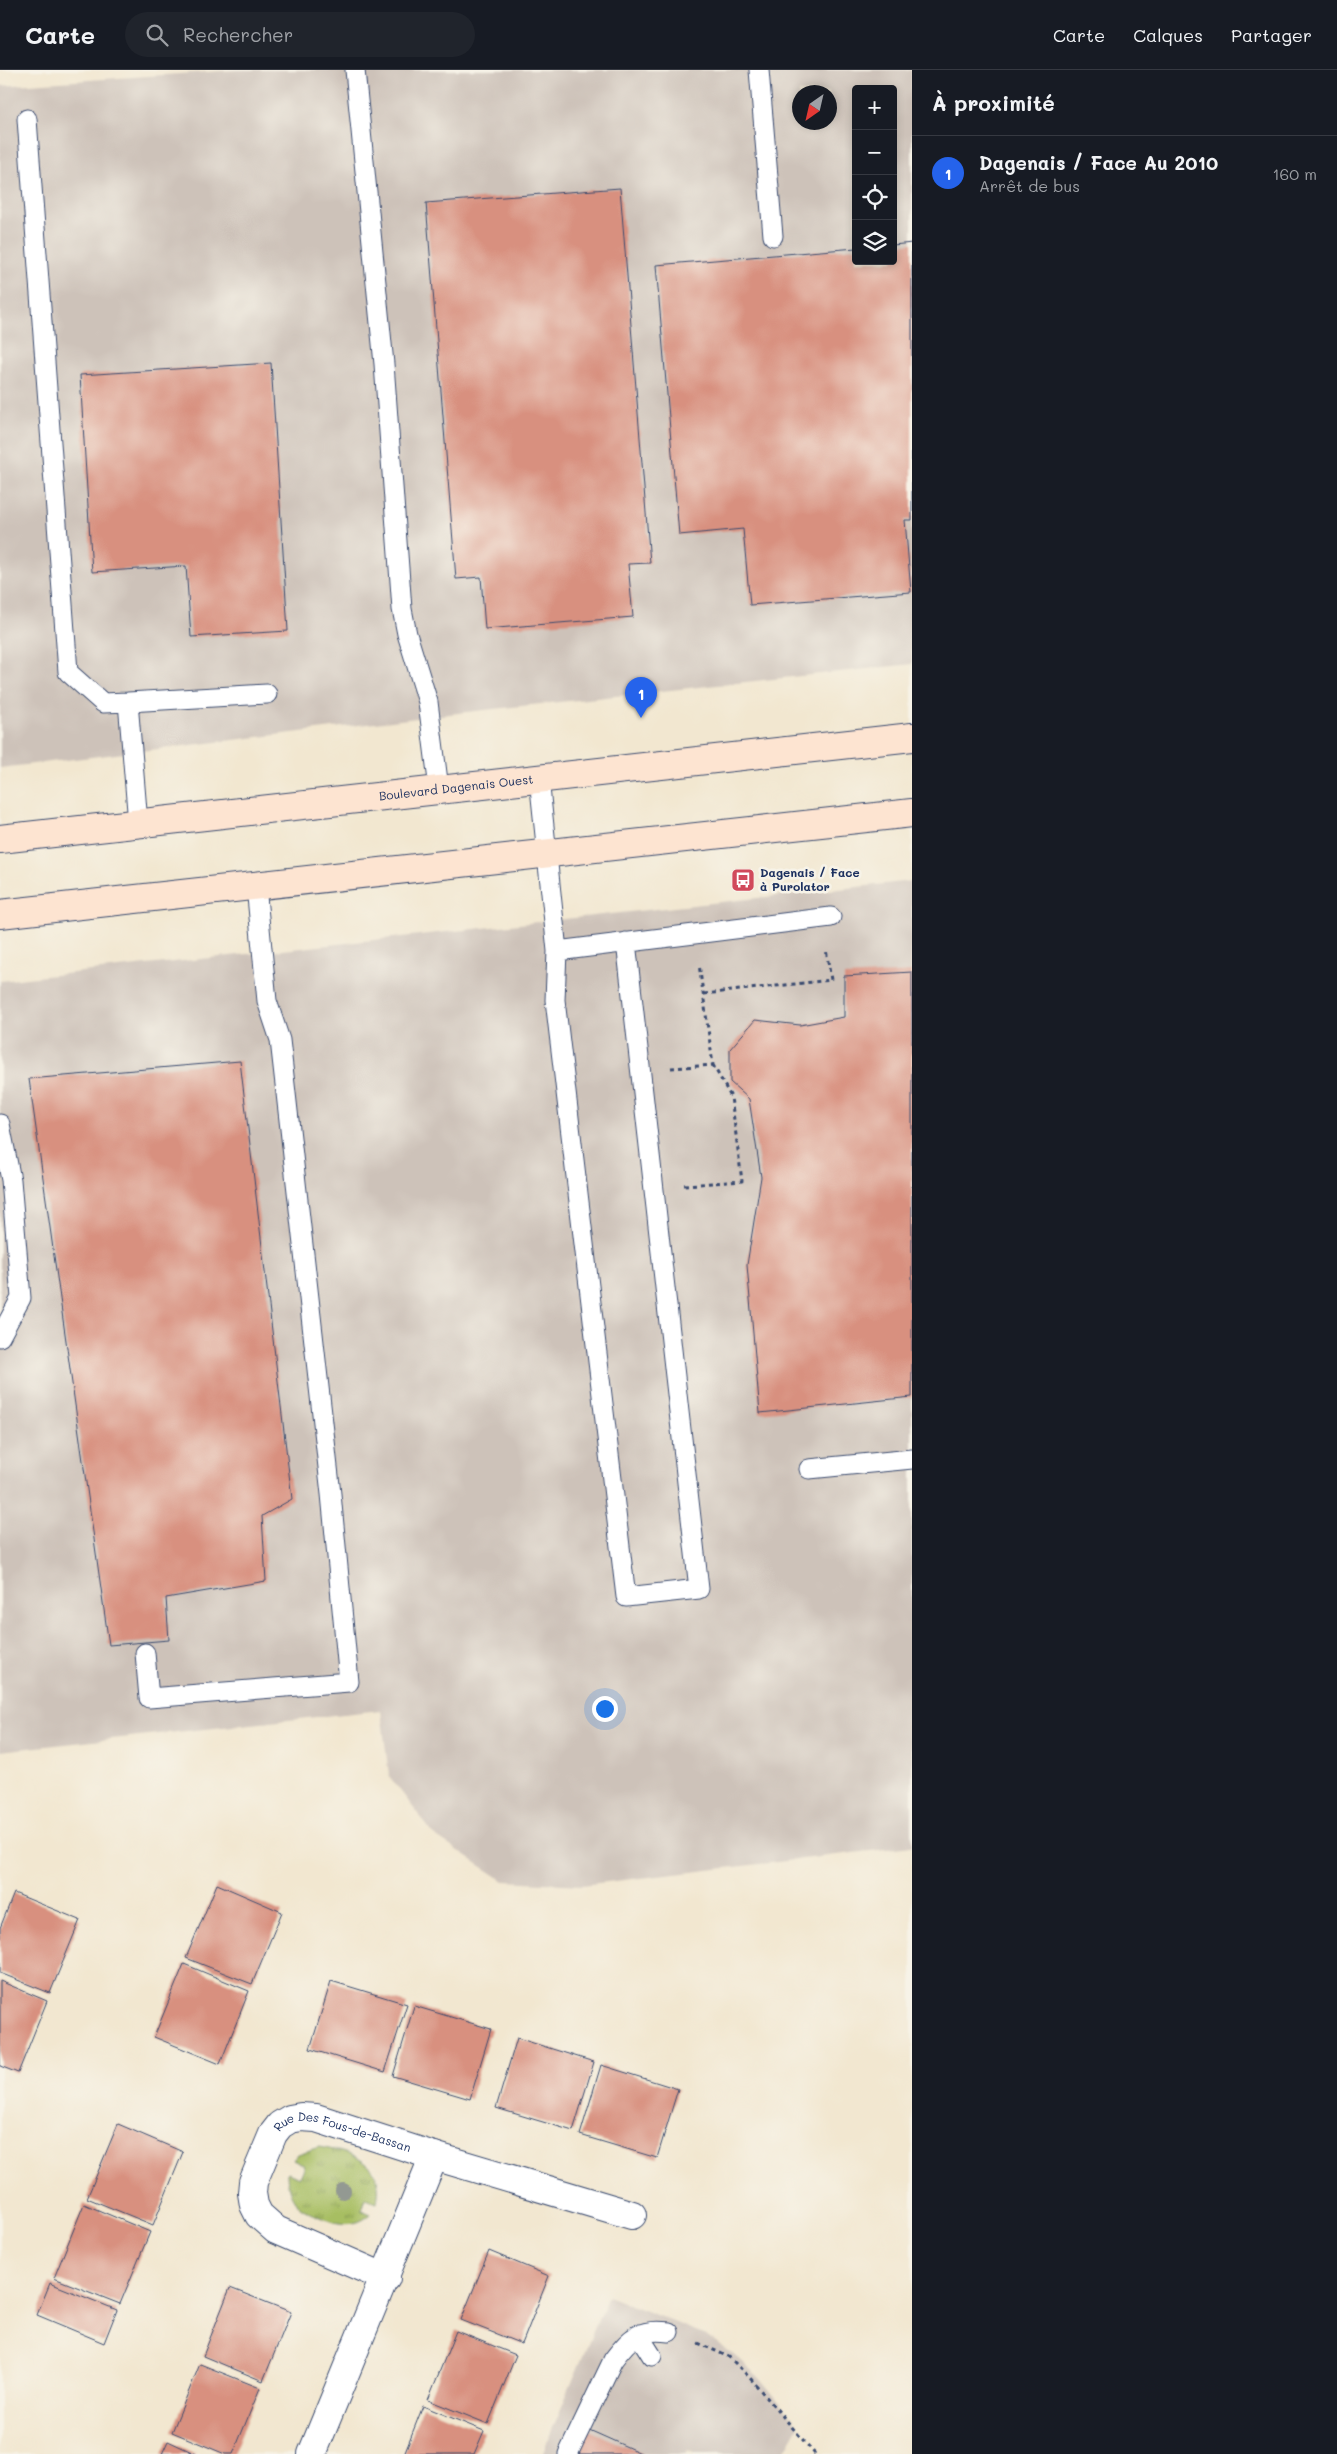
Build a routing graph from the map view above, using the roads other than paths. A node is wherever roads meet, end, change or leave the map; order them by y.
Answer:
1 (354, 70) edge
2 (759, 70) edge
3 (27, 119) dead end
4 (773, 236) dead end
5 (267, 694) dead end
6 (128, 702) junction
7 (912, 737) edge
8 (539, 778) junction
9 (439, 788) junction
10 (912, 814) edge
11 (138, 823) junction
12 (0, 839) edge
13 (546, 854) junction
14 (256, 886) junction
15 (0, 914) edge
16 (830, 917) dead end
17 (626, 942) junction
18 (557, 951) junction
19 (0, 1124) edge
20 (0, 1337) edge
21 (912, 1459) edge
22 (809, 1469) dead end
23 (145, 1653) dead end
24 (434, 2156) junction
25 (632, 2215) dead end
26 (386, 2278) junction
27 (669, 2332) road end
28 (638, 2334) junction
29 (652, 2356) dead end
30 (312, 2454) edge
31 (568, 2454) edge

1 - 9 lane
2 - 4 lane
3 - 6 lane
5 - 6 lane
6 - 11 lane
7 - 8 main road, Boulevard Dagenais Ouest
8 - 9 main road, Boulevard Dagenais Ouest
8 - 13 lane
9 - 11 main road, Boulevard Dagenais Ouest
10 - 13 main road
11 - 12 main road, Boulevard Dagenais Ouest
13 - 14 main road
13 - 18 lane
14 - 15 main road
14 - 23 lane
16 - 17 lane
17 - 18 lane
17 - 18 lane
19 - 20 lane
21 - 22 lane
24 - 25 street, Rue Des Fous-de-Bassan
24 - 26 street, Rue Des Fous-de-Bassan
24 - 26 street, Rue Des Fous-de-Bassan
26 - 30 street, Rue Des Fous-de-Bassan
27 - 28 lane
28 - 29 lane
28 - 31 lane

